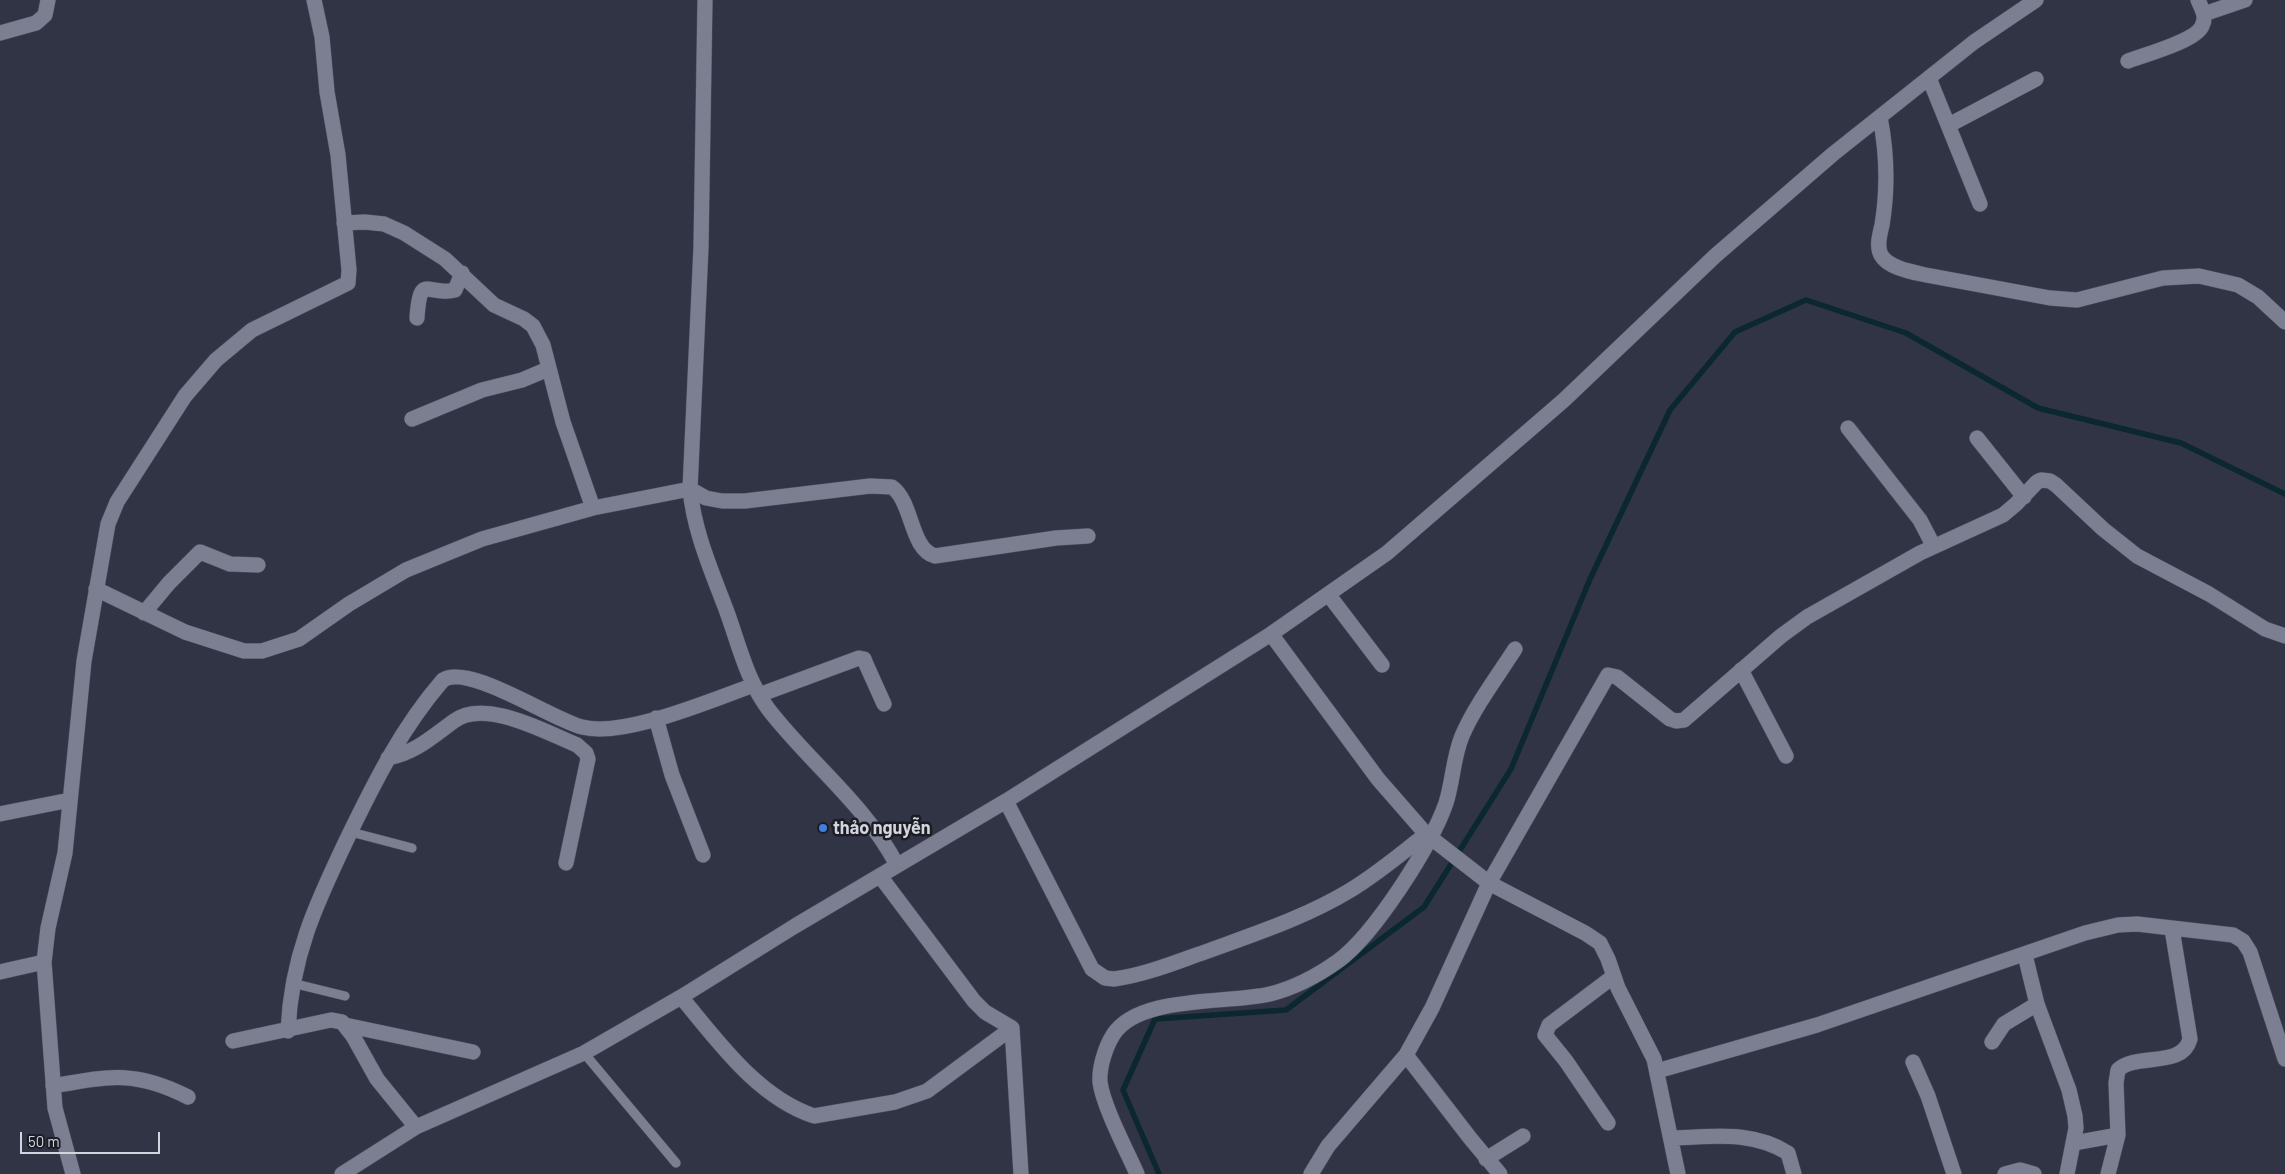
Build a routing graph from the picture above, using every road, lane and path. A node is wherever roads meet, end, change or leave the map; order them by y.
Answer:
1 (48, 0) edge
2 (314, 0) edge
3 (705, 0) edge
4 (2036, 0) edge
5 (2198, 0) edge
6 (2245, 0) edge
7 (2204, 14) junction
8 (0, 33) edge
9 (2128, 61) dead end
10 (1929, 78) junction
11 (2036, 79) dead end
12 (1880, 117) junction
13 (1949, 125) junction
14 (1980, 204) dead end
15 (344, 223) junction
16 (462, 273) junction
17 (417, 318) dead end
18 (2285, 322) edge
19 (548, 369) junction
20 (412, 419) dead end
21 (1848, 428) dead end
22 (1977, 438) dead end
23 (690, 488) junction
24 (2024, 497) junction
25 (592, 508) junction
26 (1088, 536) dead end
27 (1933, 545) junction
28 (258, 565) dead end
29 (96, 589) junction
30 (1328, 594) junction
31 (144, 613) junction
32 (1271, 634) junction
33 (2285, 636) edge
34 (1515, 648) dead end
35 (1382, 665) dead end
36 (1741, 670) junction
37 (756, 690) junction
38 (884, 704) dead end
39 (656, 718) junction
40 (1786, 756) dead end
41 (388, 758) junction
42 (70, 800) junction
43 (1006, 801) junction
44 (0, 814) edge
45 (351, 832) junction
46 (1428, 836) junction
47 (412, 848) dead end
48 (703, 855) dead end
49 (566, 863) dead end
50 (897, 865) junction
51 (880, 876) junction
52 (1489, 883) junction
53 (2172, 928) junction
54 (2025, 955) junction
55 (44, 962) junction
56 (0, 972) edge
57 (1614, 976) junction
58 (292, 983) junction
59 (345, 996) dead end
60 (680, 997) junction
61 (2037, 1004) junction
62 (345, 1025) junction
63 (1012, 1028) junction
64 (288, 1031) junction
65 (234, 1041) dead end
66 (1992, 1042) dead end
67 (473, 1052) dead end
68 (584, 1053) junction
69 (1406, 1055) junction
70 (2285, 1060) edge
71 (1913, 1062) dead end
72 (1657, 1071) junction
73 (53, 1086) junction
74 (188, 1097) dead end
75 (1608, 1123) dead end
76 (416, 1127) junction
77 (2118, 1135) junction
78 (1523, 1136) dead end
79 (1671, 1138) junction
80 (2074, 1143) junction
81 (1486, 1159) junction
82 (676, 1163) dead end
83 (73, 1174) edge
84 (342, 1174) edge
85 (1021, 1174) edge
86 (1137, 1174) edge
87 (1311, 1174) edge
88 (1500, 1174) edge
89 (1678, 1174) edge
90 (1794, 1174) edge
91 (1954, 1174) edge
92 (2005, 1174) edge
93 (2034, 1174) edge
94 (2067, 1174) edge
95 (2108, 1174) edge

1 - 8 street
2 - 15 street
3 - 23 street
4 - 10 street
5 - 7 street
6 - 7 street
7 - 9 street
10 - 12 street
10 - 13 street
11 - 13 street
12 - 18 street
12 - 30 street
13 - 14 street
15 - 16 street
15 - 29 street
16 - 17 street
16 - 19 street
19 - 20 street
19 - 25 street
21 - 27 street
22 - 24 street
23 - 25 street
23 - 26 street
23 - 37 street
24 - 27 street
24 - 33 street
25 - 31 street
27 - 36 street
28 - 31 street
29 - 31 street
29 - 42 street
30 - 32 street
30 - 35 street
32 - 43 street
32 - 46 street
34 - 46 street
36 - 40 street
36 - 52 street
37 - 38 street
37 - 39 street
37 - 50 street
39 - 41 street
39 - 48 street
41 - 45 street
41 - 49 street
42 - 44 street
42 - 55 street
43 - 46 street
43 - 50 street
45 - 47 lane
45 - 58 street
46 - 52 street
46 - 86 street
50 - 51 street
51 - 60 street
51 - 63 street
52 - 57 street
52 - 69 street
53 - 54 street
53 - 70 street
53 - 77 street
54 - 61 street
54 - 72 street
55 - 56 street
55 - 73 street
57 - 72 street
57 - 75 street
58 - 59 lane
58 - 64 street
60 - 63 street
60 - 68 street
61 - 66 street
61 - 80 street
62 - 64 street
62 - 67 street
62 - 76 street
63 - 85 street
64 - 65 street
68 - 76 street
68 - 82 lane
69 - 81 street
69 - 87 street
71 - 91 street
72 - 79 street
73 - 74 street
73 - 83 street
76 - 84 street
77 - 80 street
77 - 95 street
78 - 81 street
79 - 89 street
79 - 90 street
80 - 94 street
81 - 88 street
92 - 93 street

